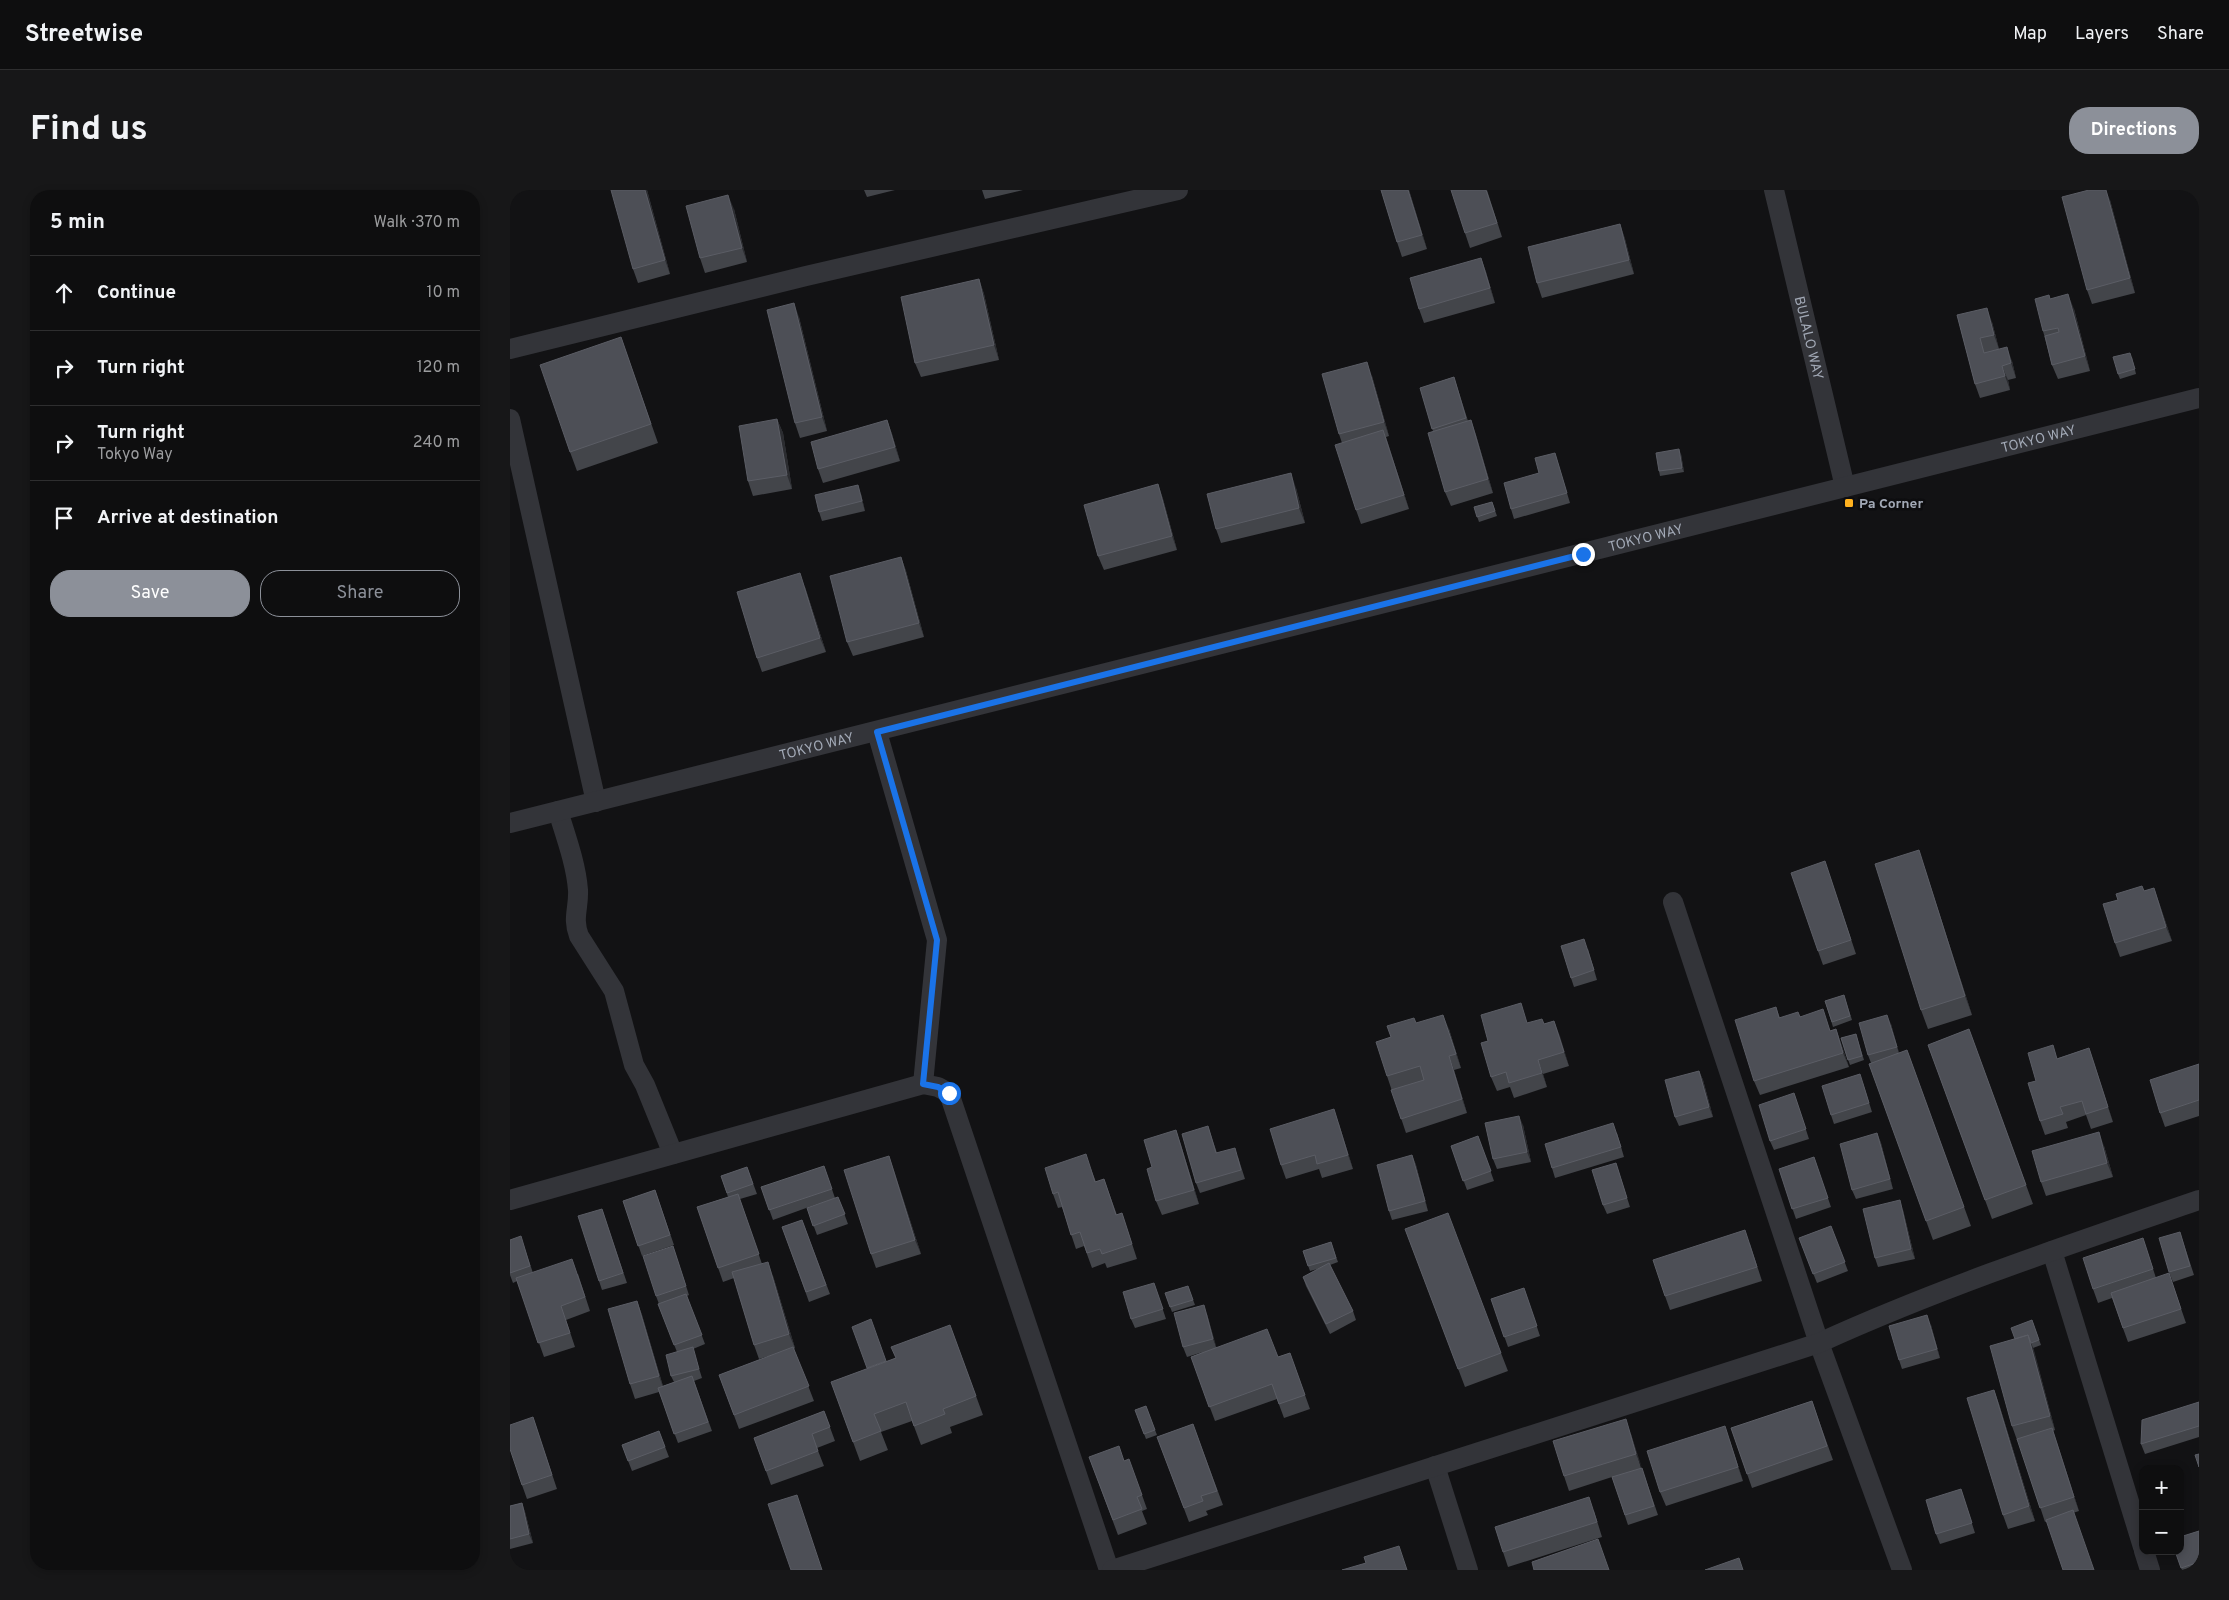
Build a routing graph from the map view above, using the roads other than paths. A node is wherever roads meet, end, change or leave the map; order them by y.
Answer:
1 (1178, 190) edge
2 (1774, 190) edge
3 (510, 348) edge
4 (2199, 398) edge
5 (510, 419) edge
6 (1845, 488) junction
7 (877, 732) junction
8 (596, 802) junction
9 (558, 811) junction
10 (510, 823) edge
11 (1673, 902) dead end
12 (923, 1084) junction
13 (673, 1154) junction
14 (510, 1200) edge
15 (2199, 1200) edge
16 (2052, 1251) junction
17 (1819, 1343) junction
18 (1435, 1466) junction
19 (2139, 1534) edge
20 (2145, 1555) edge
21 (1110, 1570) edge
22 (1468, 1570) edge
23 (1902, 1570) edge
24 (2150, 1570) edge

1 - 3 street
2 - 6 street, BULALO WAY
4 - 6 street, TOKYO WAY
5 - 8 street
6 - 7 street, TOKYO WAY
7 - 8 street, TOKYO WAY
7 - 12 street
8 - 9 street, TOKYO WAY
9 - 10 street, TOKYO WAY
9 - 13 street
11 - 17 street
12 - 13 street
12 - 21 street
13 - 14 street
15 - 16 street
16 - 17 street
16 - 19 street
17 - 18 street
17 - 23 street
18 - 21 street
18 - 22 street
20 - 24 street

